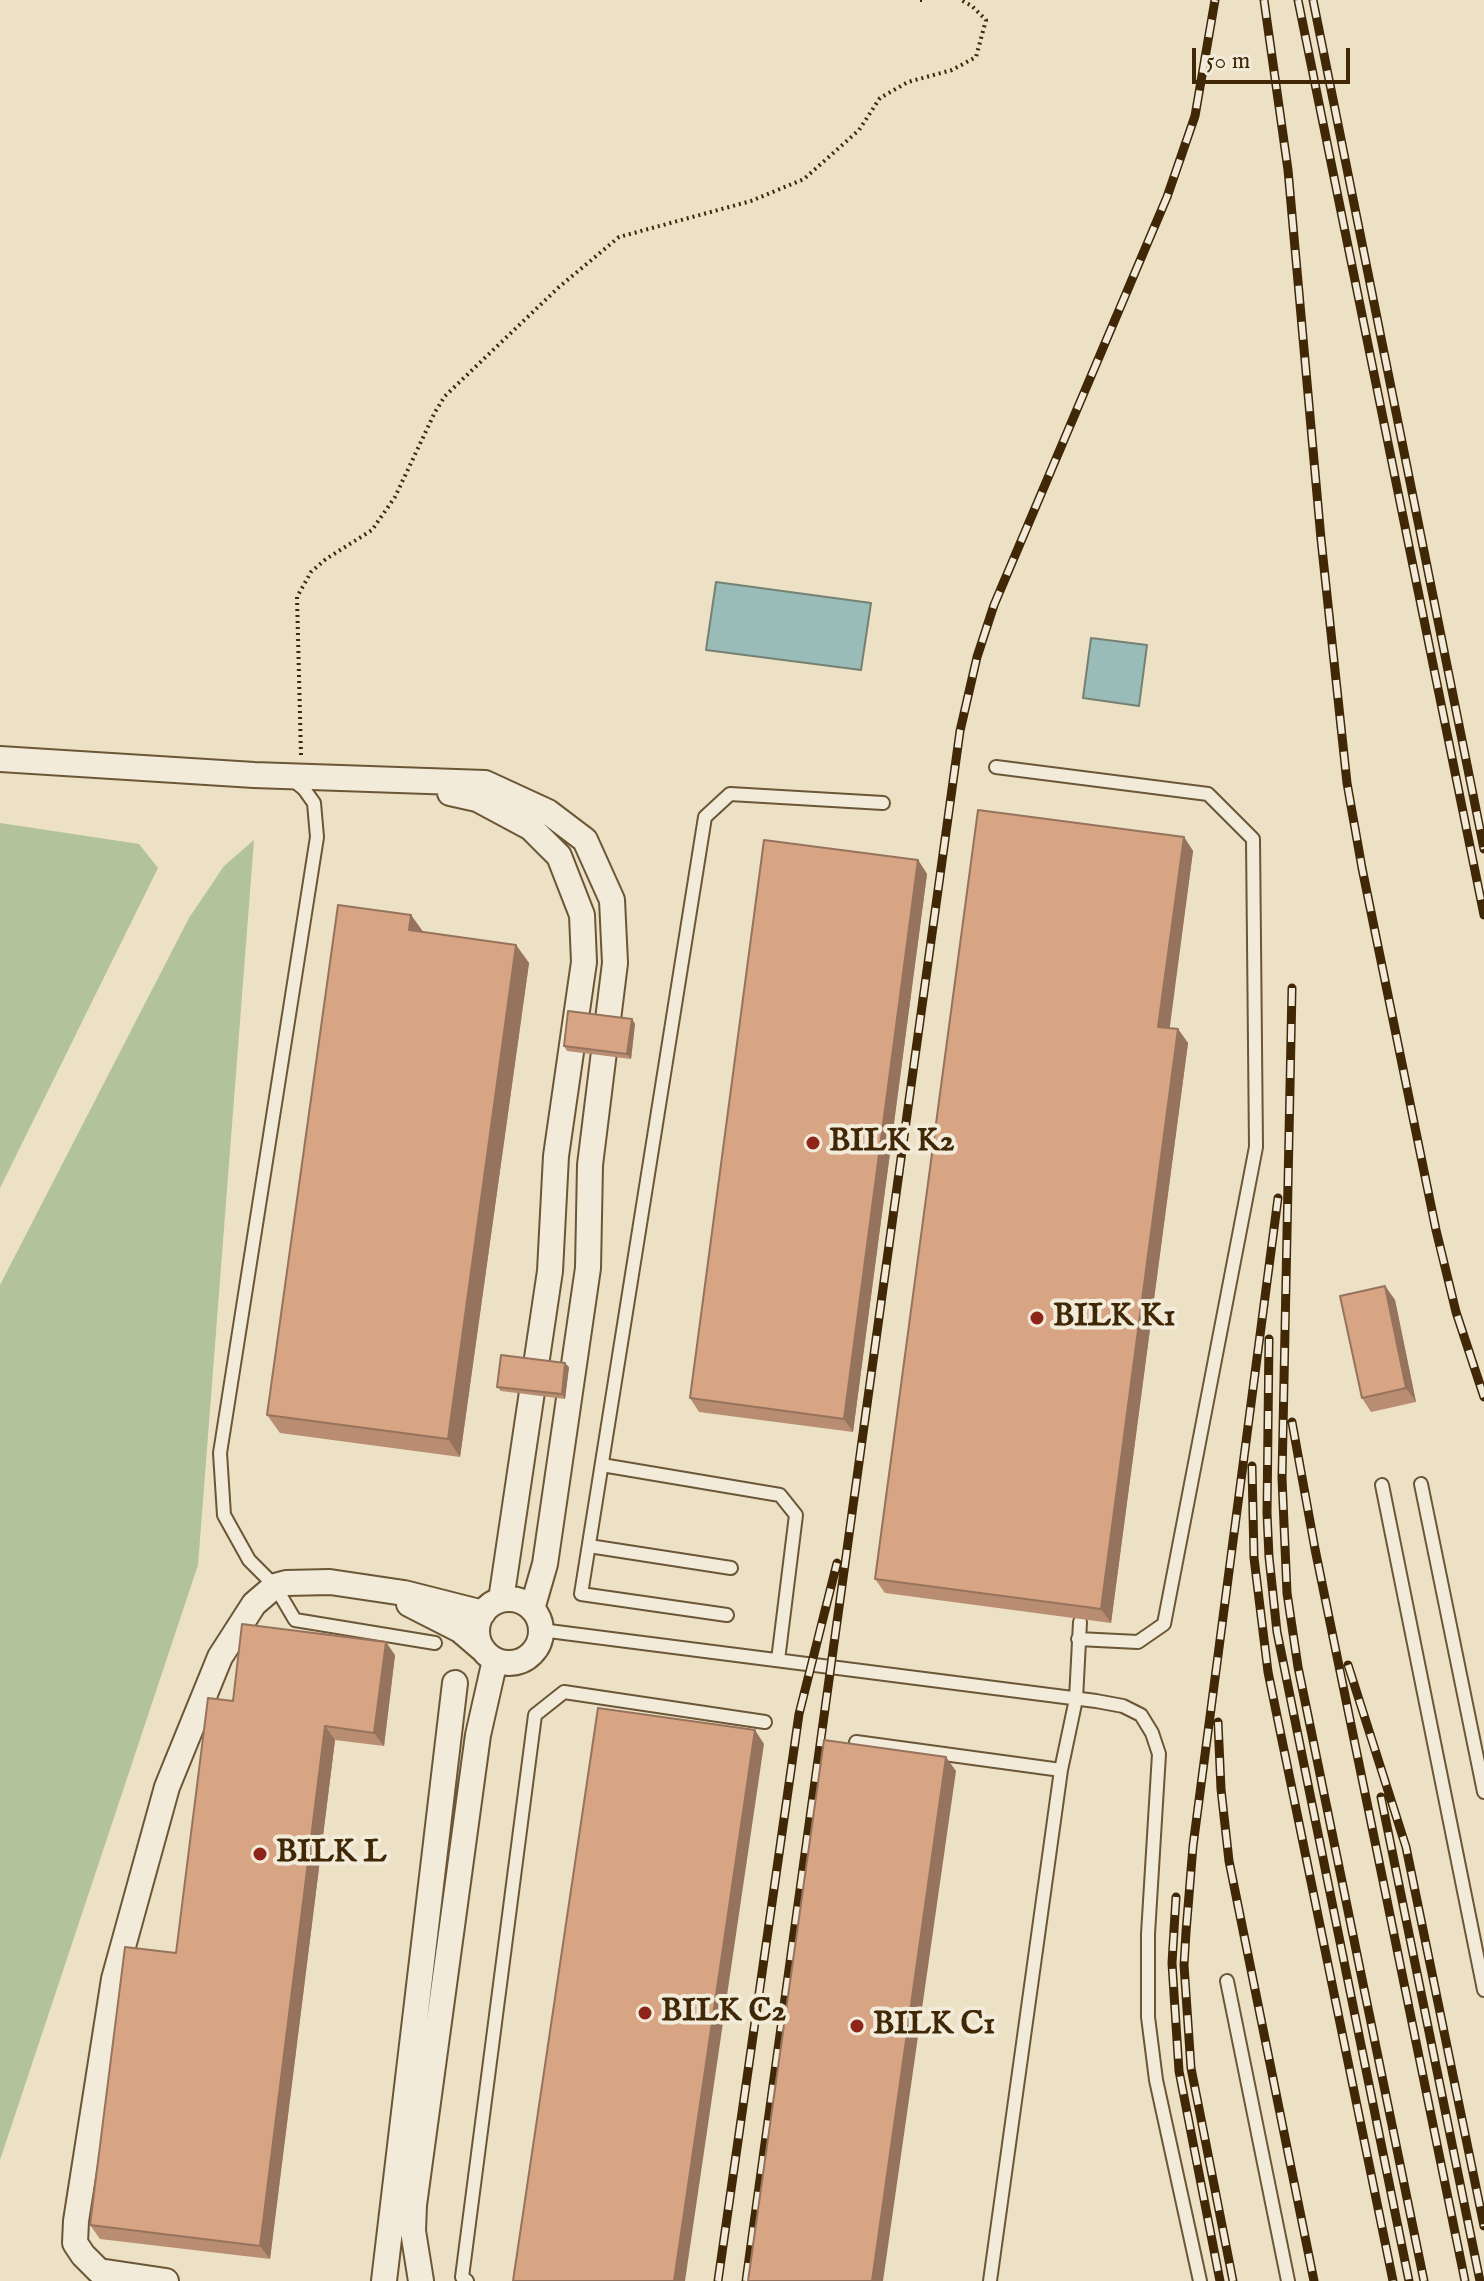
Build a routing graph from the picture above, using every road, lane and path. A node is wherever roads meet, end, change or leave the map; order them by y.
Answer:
1 (961, 0) edge
2 (0, 759) edge
3 (996, 767) dead end
4 (296, 777) junction
5 (397, 781) junction
6 (883, 803) dead end
7 (602, 1465) junction
8 (1421, 1484) dead end
9 (1382, 1485) dead end
10 (589, 1546) junction
11 (731, 1568) dead end
12 (275, 1586) junction
13 (370, 1588) junction
14 (492, 1606) junction
15 (727, 1615) dead end
16 (536, 1619) junction
17 (1080, 1622) edge
18 (1078, 1639) junction
19 (435, 1643) dead end
20 (488, 1654) junction
21 (778, 1660) junction
22 (455, 1683) dead end
23 (1076, 1699) junction
24 (765, 1722) dead end
25 (856, 1742) edge
26 (1061, 1770) junction
27 (1484, 1792) edge
28 (1227, 1981) dead end
29 (1484, 1990) edge
30 (166, 2281) edge
31 (384, 2281) edge
32 (421, 2281) edge
33 (467, 2281) edge
34 (990, 2281) edge
35 (1200, 2281) edge
36 (1288, 2281) edge

1 - 4 path
2 - 4 street
3 - 18 lane
4 - 5 street
4 - 12 lane
5 - 14 street
5 - 16 street
6 - 7 lane
7 - 10 lane
7 - 21 lane
8 - 27 lane
9 - 29 lane
10 - 11 lane
10 - 15 lane
12 - 13 street
12 - 19 lane
12 - 30 street
13 - 14 street
13 - 20 street
14 - 16 street
14 - 20 street
16 - 20 street
16 - 21 lane
17 - 18 lane
18 - 23 lane
20 - 32 street
21 - 23 lane
22 - 31 street
23 - 26 lane
23 - 35 lane
24 - 33 lane
25 - 26 lane
26 - 34 lane
28 - 36 lane

